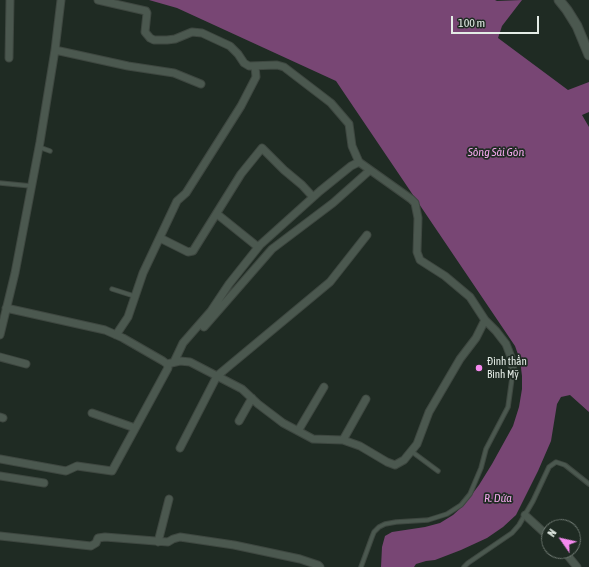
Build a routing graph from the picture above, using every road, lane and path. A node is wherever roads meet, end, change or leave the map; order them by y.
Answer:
1 (10, 0) edge
2 (61, 0) edge
3 (98, 0) edge
4 (559, 0) edge
5 (55, 50) junction
6 (589, 55) edge
7 (9, 58) dead end
8 (255, 66) junction
9 (201, 84) dead end
10 (39, 147) junction
11 (50, 151) dead end
12 (358, 162) junction
13 (369, 170) junction
14 (0, 183) edge
15 (31, 186) junction
16 (313, 197) junction
17 (217, 214) junction
18 (368, 235) dead end
19 (160, 238) junction
20 (258, 247) junction
21 (112, 288) dead end
22 (134, 296) junction
23 (6, 308) junction
24 (485, 320) junction
25 (0, 335) edge
26 (116, 335) junction
27 (0, 357) edge
28 (174, 362) junction
29 (26, 364) dead end
30 (513, 371) joint
31 (217, 376) junction
32 (324, 387) dead end
33 (252, 398) junction
34 (366, 399) dead end
35 (92, 413) dead end
36 (239, 421) dead end
37 (135, 428) junction
38 (298, 431) junction
39 (342, 440) junction
40 (180, 448) dead end
41 (411, 451) junction
42 (0, 459) edge
43 (438, 471) dead end
44 (0, 476) edge
45 (44, 483) dead end
46 (589, 484) edge
47 (169, 499) dead end
48 (525, 515) junction
49 (541, 529) edge
50 (0, 536) edge
51 (158, 542) junction
52 (570, 559) edge
53 (320, 567) edge
54 (361, 567) edge
55 (464, 567) edge
56 (577, 567) edge

1 - 7 street
2 - 5 street
3 - 8 street
4 - 6 street
5 - 9 street
5 - 10 street
8 - 12 street
8 - 19 street
10 - 11 lane
10 - 15 street
12 - 13 street
12 - 16 street
13 - 24 street
13 - 28 street
14 - 15 lane
15 - 23 street
16 - 17 street
16 - 20 street
17 - 19 street
17 - 20 street
18 - 31 street
19 - 22 street
20 - 28 street
21 - 22 lane
22 - 26 street
23 - 25 street
23 - 26 street
24 - 30 street
24 - 41 street
26 - 28 street
27 - 29 street
28 - 31 street
28 - 37 street
30 - 54 lane
31 - 33 street
31 - 40 street
32 - 38 street
33 - 36 street
33 - 38 street
34 - 39 street
35 - 37 street
37 - 42 street
38 - 39 street
39 - 41 street
41 - 43 lane
44 - 45 street
46 - 48 lane
47 - 51 street
48 - 49 street
48 - 55 lane
50 - 51 street
51 - 53 street
52 - 56 street

